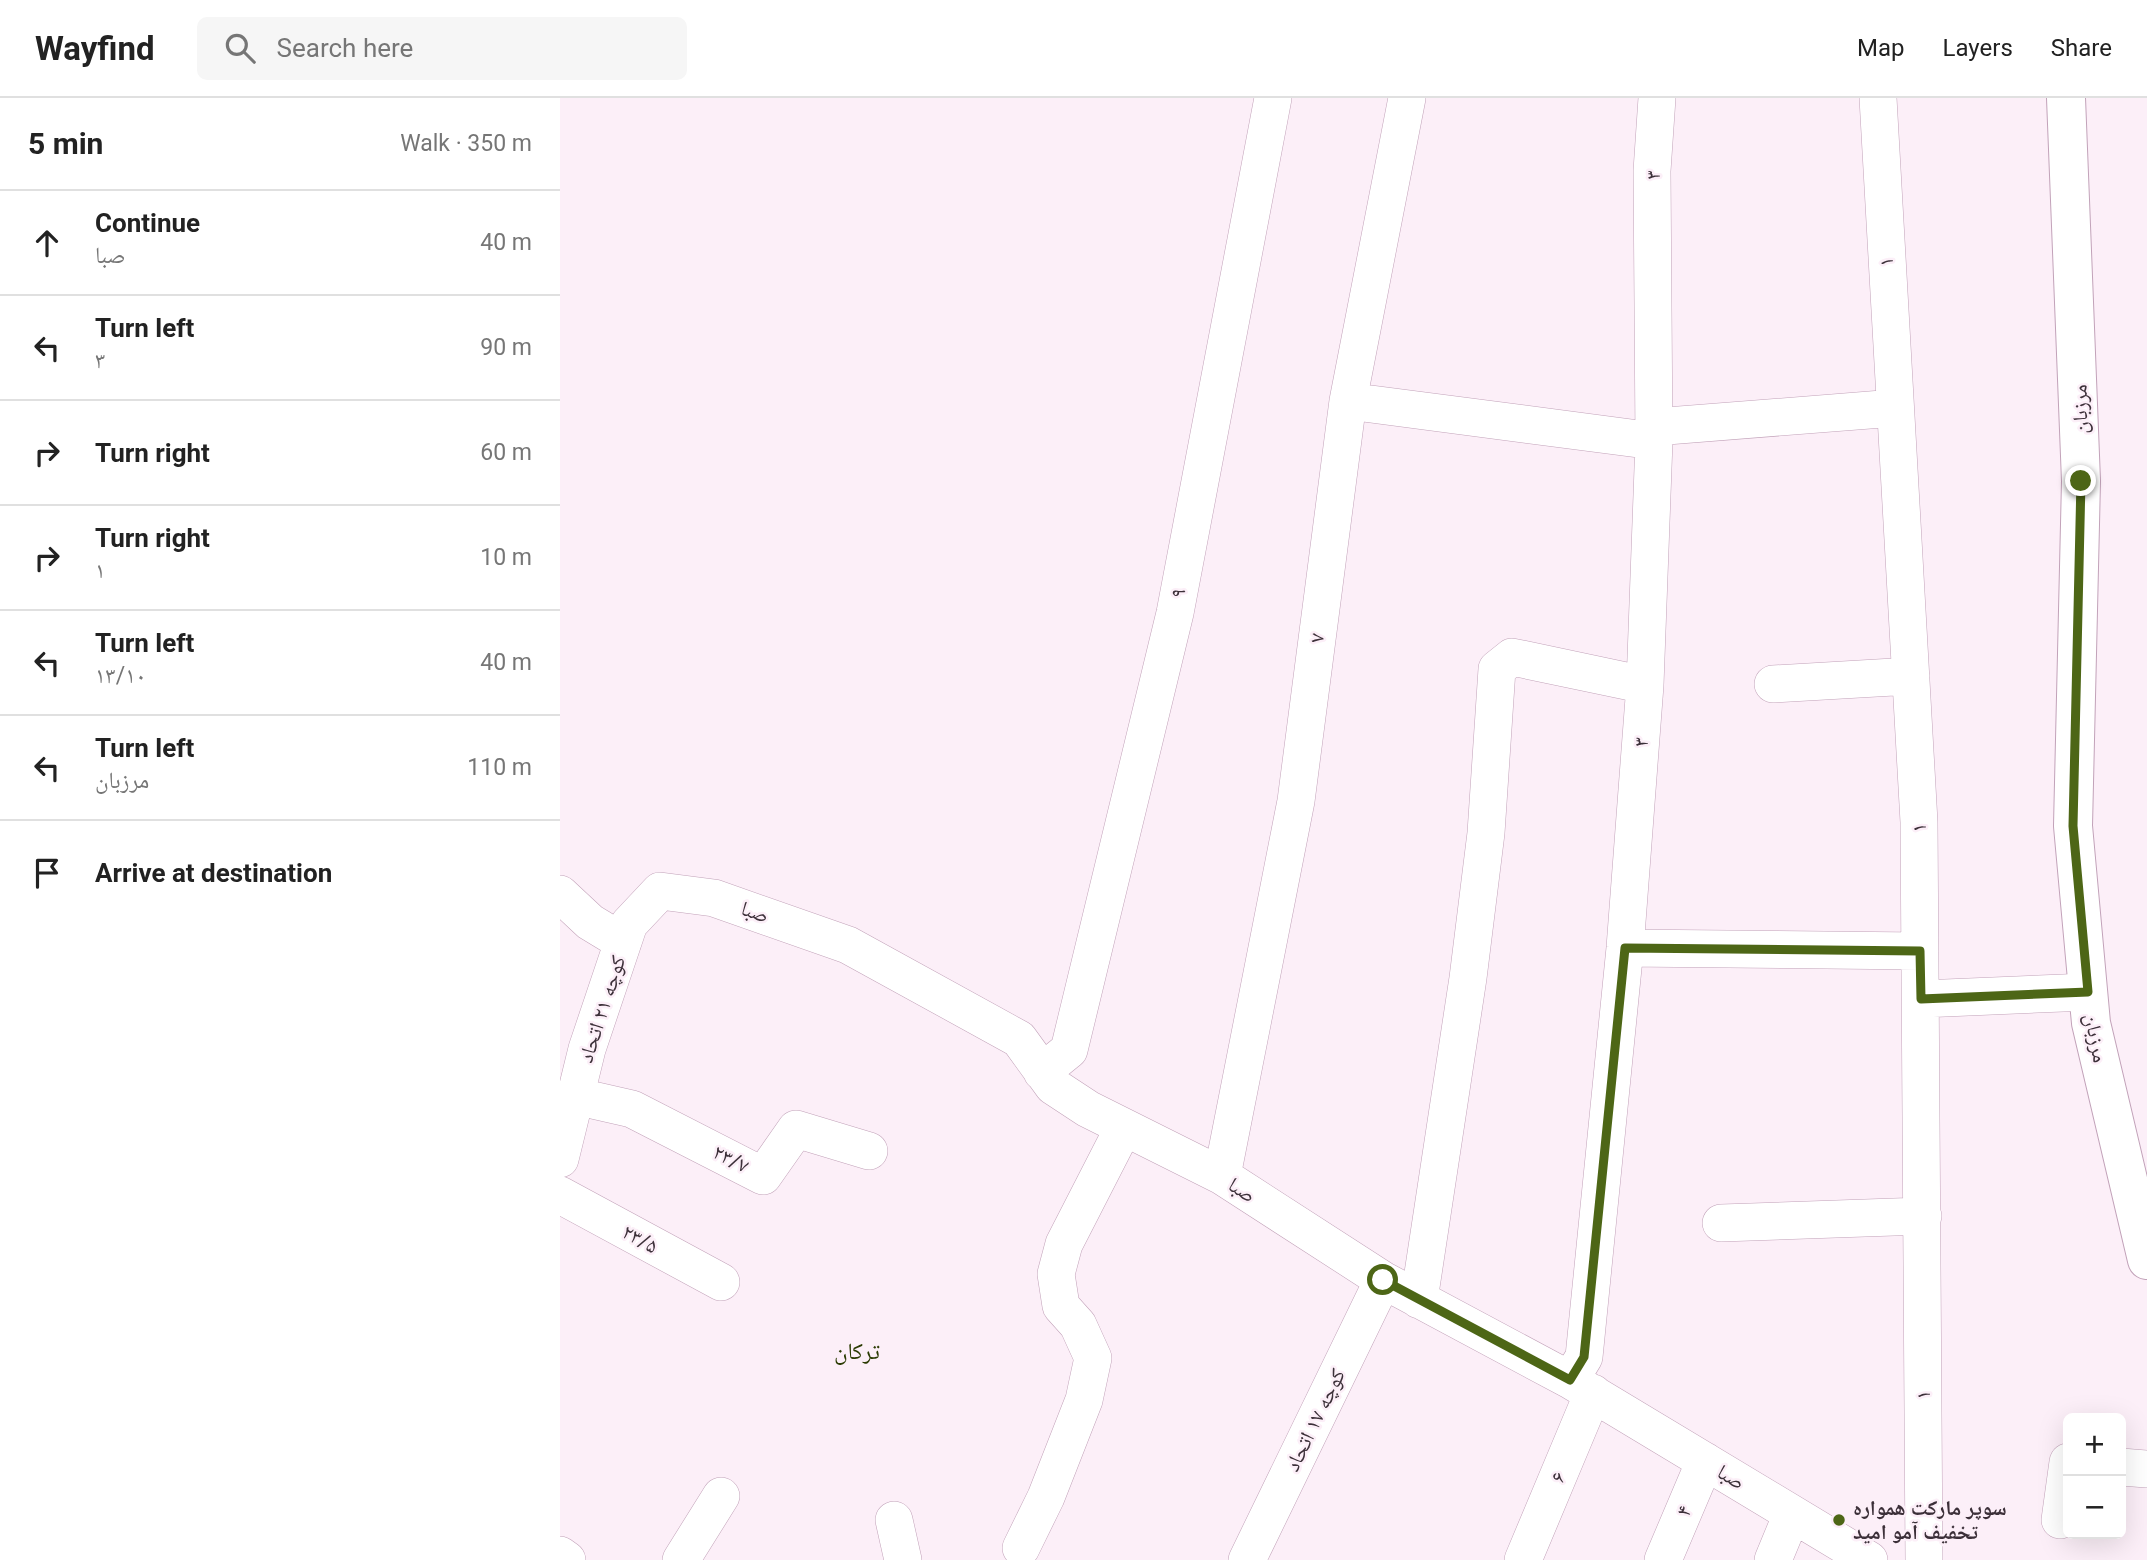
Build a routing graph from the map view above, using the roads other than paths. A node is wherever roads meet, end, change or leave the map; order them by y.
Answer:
1 (1273, 98) edge
2 (1406, 98) edge
3 (1657, 98) edge
4 (1878, 98) edge
5 (2066, 98) edge
6 (1348, 401) junction
7 (1895, 408) junction
8 (1654, 434) junction
9 (1911, 676) junction
10 (1773, 684) dead end
11 (1645, 685) junction
12 (560, 894) edge
13 (623, 942) junction
14 (1625, 948) junction
15 (1920, 951) junction
16 (2088, 992) junction
17 (1921, 999) junction
18 (1042, 1072) junction
19 (575, 1096) junction
20 (1124, 1127) junction
21 (869, 1151) dead end
22 (560, 1159) edge
23 (1222, 1176) junction
24 (560, 1195) edge
25 (1923, 1216) junction
26 (1721, 1223) dead end
27 (2147, 1260) edge
28 (1383, 1280) junction
29 (721, 1282) dead end
30 (1419, 1300) junction
31 (1581, 1387) junction
32 (1706, 1461) junction
33 (2126, 1467) edge
34 (2147, 1469) edge
35 (2066, 1476) edge
36 (721, 1496) dead end
37 (1792, 1514) junction
38 (894, 1520) dead end
39 (2060, 1520) dead end
40 (1021, 1548) dead end
41 (560, 1555) edge
42 (567, 1560) edge
43 (681, 1560) edge
44 (902, 1560) edge
45 (1247, 1560) edge
46 (1522, 1560) edge
47 (1663, 1560) edge
48 (1773, 1560) edge
49 (1869, 1560) edge
50 (1924, 1560) edge

1 - 18 street, ۹
2 - 6 street, ۷
3 - 8 street, ۳
4 - 7 street, ۱
5 - 16 street, مرزبان
6 - 8 street
6 - 23 street, ۷
7 - 8 street
7 - 9 street, ۱
8 - 11 street, ۳
9 - 10 street
9 - 15 street, ۱
11 - 14 street, ۳
11 - 30 street
12 - 13 street
13 - 18 street, صبا
13 - 19 street, کوچه ۲۱ اتحاد
14 - 15 street
14 - 31 street, ۳
15 - 17 street, ۱
16 - 17 street
16 - 27 street, مرزبان
17 - 25 street, ۱
18 - 20 street, صبا
19 - 21 street, ۲۳/۷
19 - 22 street, کوچه ۲۱ اتحاد
20 - 23 street, صبا
20 - 40 street
23 - 28 street, صبا
24 - 29 street, ۲۳/۵
25 - 26 street
25 - 50 street, ۱
28 - 30 street, صبا
28 - 45 street, کوچه ۱۷ اتحاد
30 - 31 street, صبا
31 - 32 street, صبا
31 - 46 street, ۶
32 - 37 street, صبا
32 - 47 street, ۴
33 - 34 street
35 - 39 street
36 - 43 street
37 - 48 street
37 - 49 street, صبا
38 - 44 street
41 - 42 street

